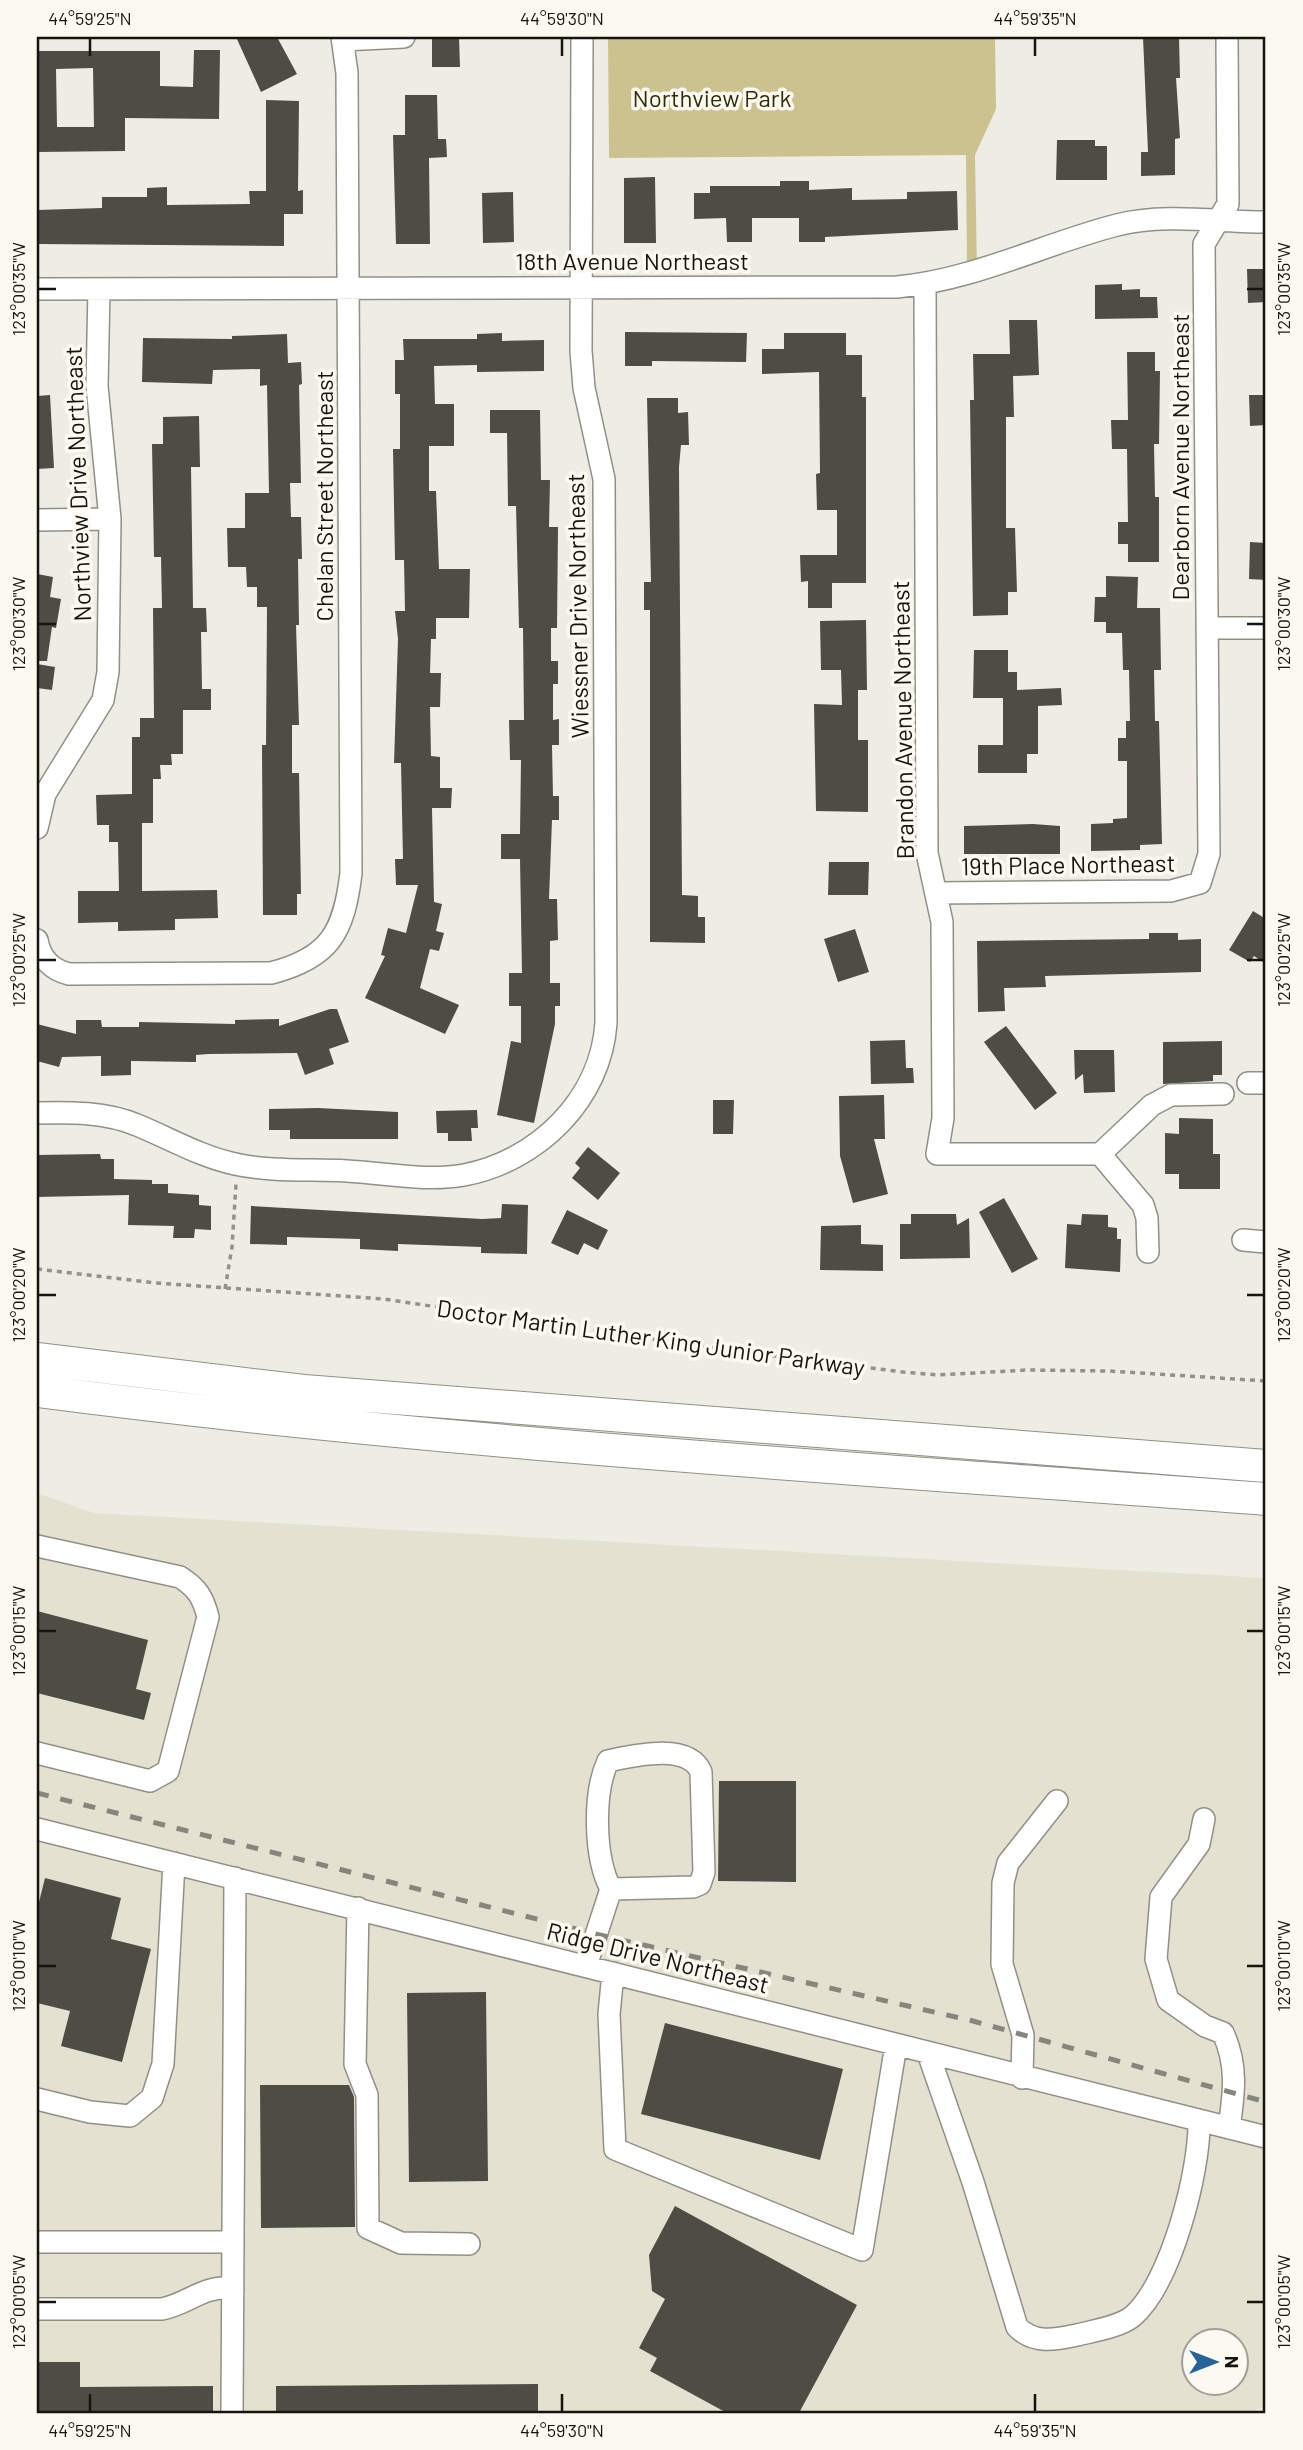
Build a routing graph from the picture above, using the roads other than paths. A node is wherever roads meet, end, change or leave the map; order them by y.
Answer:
1 (404, 37) edge
2 (582, 37) edge
3 (1227, 37) edge
4 (343, 38) edge
5 (375, 38) edge
6 (1218, 222) junction
7 (1266, 222) edge
8 (925, 284) junction
9 (581, 286) junction
10 (348, 288) junction
11 (37, 289) edge
12 (99, 289) junction
13 (110, 519) junction
14 (37, 520) edge
15 (1207, 628) junction
16 (1266, 628) edge
17 (37, 828) edge
18 (1200, 883) joint
19 (936, 893) junction
20 (37, 940) edge
21 (1223, 1094) dead end
22 (37, 1113) edge
23 (1100, 1154) junction
24 (1243, 1240) dead end
25 (1266, 1242) edge
26 (1148, 1252) dead end
27 (37, 1359) edge
28 (37, 1391) edge
29 (1266, 1466) edge
30 (1266, 1499) edge
31 (37, 1546) edge
32 (37, 1753) edge
33 (1057, 1801) dead end
34 (1204, 1819) dead end
35 (37, 1829) edge
36 (174, 1863) junction
37 (235, 1878) junction
38 (611, 1889) junction
39 (358, 1908) junction
40 (586, 1966) junction
41 (613, 1973) junction
42 (896, 2045) junction
43 (928, 2053) junction
44 (1022, 2078) junction
45 (37, 2099) edge
46 (1199, 2121) junction
47 (1229, 2128) junction
48 (1266, 2137) edge
49 (37, 2242) edge
50 (233, 2242) junction
51 (469, 2244) dead end
52 (233, 2288) junction
53 (37, 2309) edge
54 (232, 2413) edge

1 - 5 street
2 - 9 street, Wiessner Drive Northeast
3 - 6 street, Dearborn Avenue Northeast
4 - 5 street
4 - 10 street, Chelan Street Northeast
6 - 7 street, 18th Avenue Northeast
6 - 8 street, 18th Avenue Northeast
6 - 15 street, Dearborn Avenue Northeast
8 - 9 street, 18th Avenue Northeast
8 - 19 street, Brandon Avenue Northeast
9 - 10 street, 18th Avenue Northeast
9 - 22 street, Wiessner Drive Northeast
10 - 12 street, 18th Avenue Northeast
10 - 20 street, Chelan Street Northeast
11 - 12 street, 18th Avenue Northeast
12 - 13 street, Northview Drive Northeast
13 - 14 street
13 - 17 street, Northview Drive Northeast
15 - 16 street
15 - 18 street, Dearborn Avenue Northeast
18 - 19 street, 19th Place Northeast
19 - 23 street, Brandon Avenue Northeast
21 - 23 street
23 - 26 street
24 - 25 street
27 - 29 highway
28 - 30 highway
31 - 32 street
33 - 44 street
34 - 47 street
35 - 36 street, Ridge Drive Northeast
36 - 37 street, Ridge Drive Northeast
36 - 45 street
37 - 39 street, Ridge Drive Northeast
37 - 50 street
38 - 38 street
38 - 40 street
39 - 40 street, Ridge Drive Northeast
39 - 51 street
40 - 41 street, Ridge Drive Northeast
41 - 42 street, Ridge Drive Northeast
41 - 42 street
42 - 43 street, Ridge Drive Northeast
43 - 44 street, Ridge Drive Northeast
43 - 46 street
44 - 46 street, Ridge Drive Northeast
46 - 47 street, Ridge Drive Northeast
47 - 48 street, Ridge Drive Northeast
49 - 50 street
50 - 52 street
52 - 53 street
52 - 54 street

